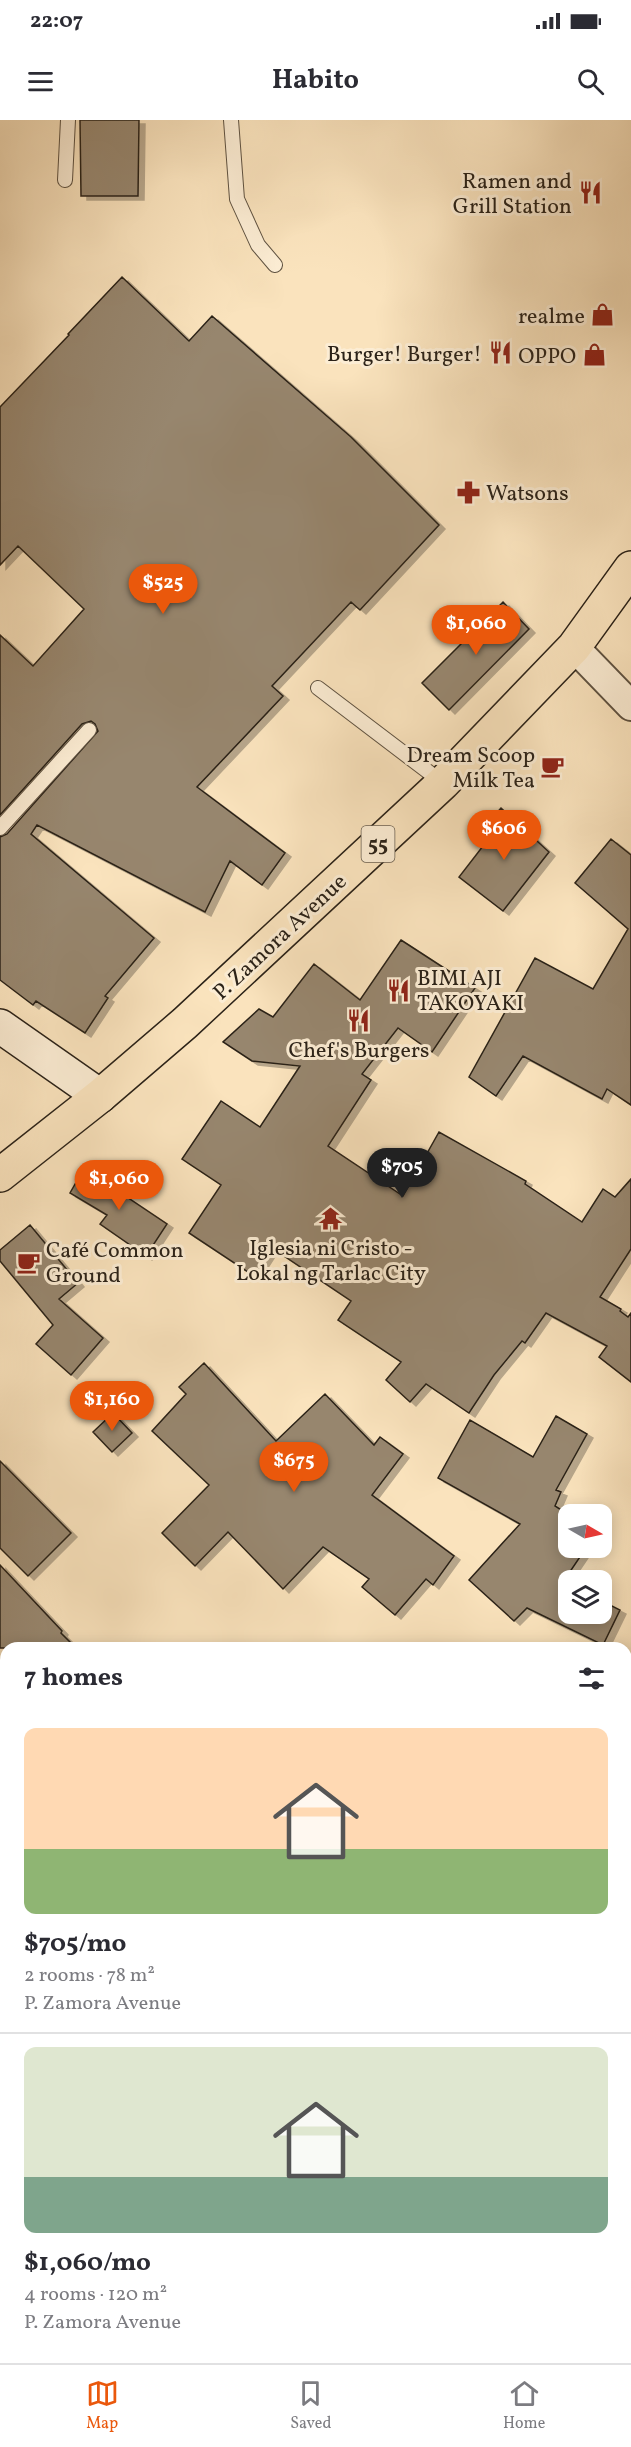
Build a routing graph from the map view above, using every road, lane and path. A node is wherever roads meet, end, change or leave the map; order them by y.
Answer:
1 (68, 120) edge
2 (231, 120) edge
3 (65, 180) dead end
4 (276, 265) dead end
5 (631, 568) edge
6 (574, 647) junction
7 (318, 688) dead end
8 (631, 706) edge
9 (89, 730) dead end
10 (443, 783) junction
11 (0, 828) edge
12 (0, 1026) edge
13 (100, 1096) junction
14 (0, 1175) edge

1 - 3 lane
2 - 4 lane
5 - 6 highway, P. Zamora Avenue / 55
6 - 8 street
6 - 10 highway, P. Zamora Avenue / 55
7 - 10 lane
9 - 11 lane
10 - 13 highway, P. Zamora Avenue / 55
12 - 13 street
13 - 14 highway, P. Zamora Avenue / 55

